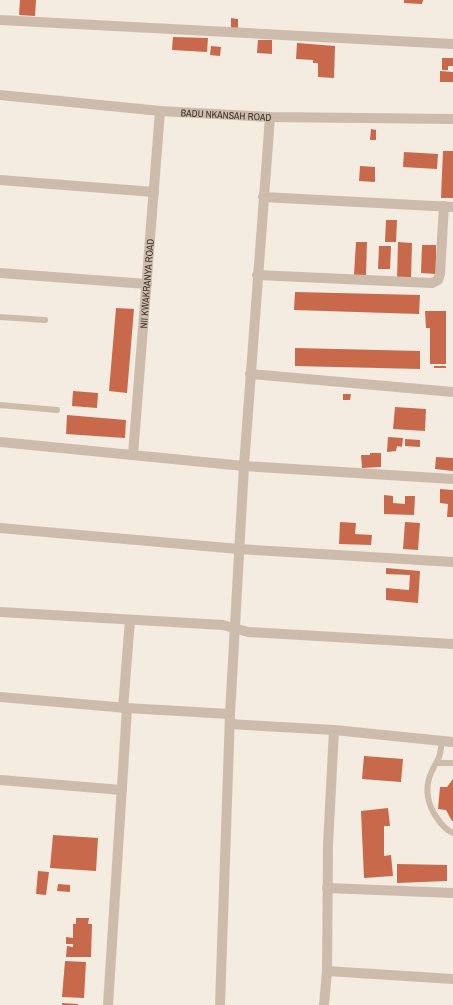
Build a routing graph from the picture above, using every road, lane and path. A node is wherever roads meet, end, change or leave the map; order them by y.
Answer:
1 (0, 20) edge
2 (453, 44) edge
3 (0, 95) edge
4 (160, 111) junction
5 (270, 117) junction
6 (453, 119) edge
7 (0, 180) edge
8 (154, 192) junction
9 (263, 197) junction
10 (449, 206) edge
11 (0, 273) edge
12 (257, 275) junction
13 (147, 284) junction
14 (0, 317) edge
15 (44, 320) dead end
16 (250, 374) junction
17 (453, 392) edge
18 (0, 405) edge
19 (57, 410) dead end
20 (0, 442) edge
21 (133, 455) junction
22 (244, 466) junction
23 (453, 480) edge
24 (0, 528) edge
25 (240, 548) junction
26 (453, 562) edge
27 (0, 612) edge
28 (130, 620) junction
29 (235, 628) junction
30 (453, 644) edge
31 (0, 697) edge
32 (125, 708) junction
33 (230, 719) junction
34 (334, 730) junction
35 (442, 741) junction
36 (453, 742) edge
37 (436, 763) junction
38 (453, 763) edge
39 (0, 780) edge
40 (122, 790) junction
41 (453, 833) edge
42 (327, 888) junction
43 (453, 892) edge
44 (327, 971) junction
45 (453, 979) edge
46 (108, 1005) edge
47 (220, 1005) edge
48 (324, 1005) edge

1 - 2 street
3 - 4 street, BADU NKANSAH ROAD
4 - 5 street, BADU NKANSAH ROAD
4 - 8 street, NII KWAKRANYA ROAD
5 - 6 street, BADU NKANSAH ROAD
5 - 9 street
7 - 8 street
8 - 13 street, NII KWAKRANYA ROAD
9 - 10 street
9 - 12 street
10 - 12 street
11 - 13 street
12 - 16 street
13 - 21 street, NII KWAKRANYA ROAD
14 - 15 lane
16 - 17 street
16 - 22 street
18 - 19 lane
20 - 21 street
21 - 22 street
22 - 23 street
22 - 25 street
24 - 25 street
25 - 26 street
25 - 29 street
27 - 28 street
28 - 29 street
28 - 32 street
29 - 30 street
29 - 33 street
31 - 32 street
32 - 33 street
32 - 40 street
33 - 34 street
33 - 47 street
34 - 35 street
34 - 42 street
35 - 36 street
35 - 37 lane
37 - 38 lane
37 - 41 lane
39 - 40 street
40 - 46 street
42 - 43 street
42 - 44 street
44 - 45 street
44 - 48 street

